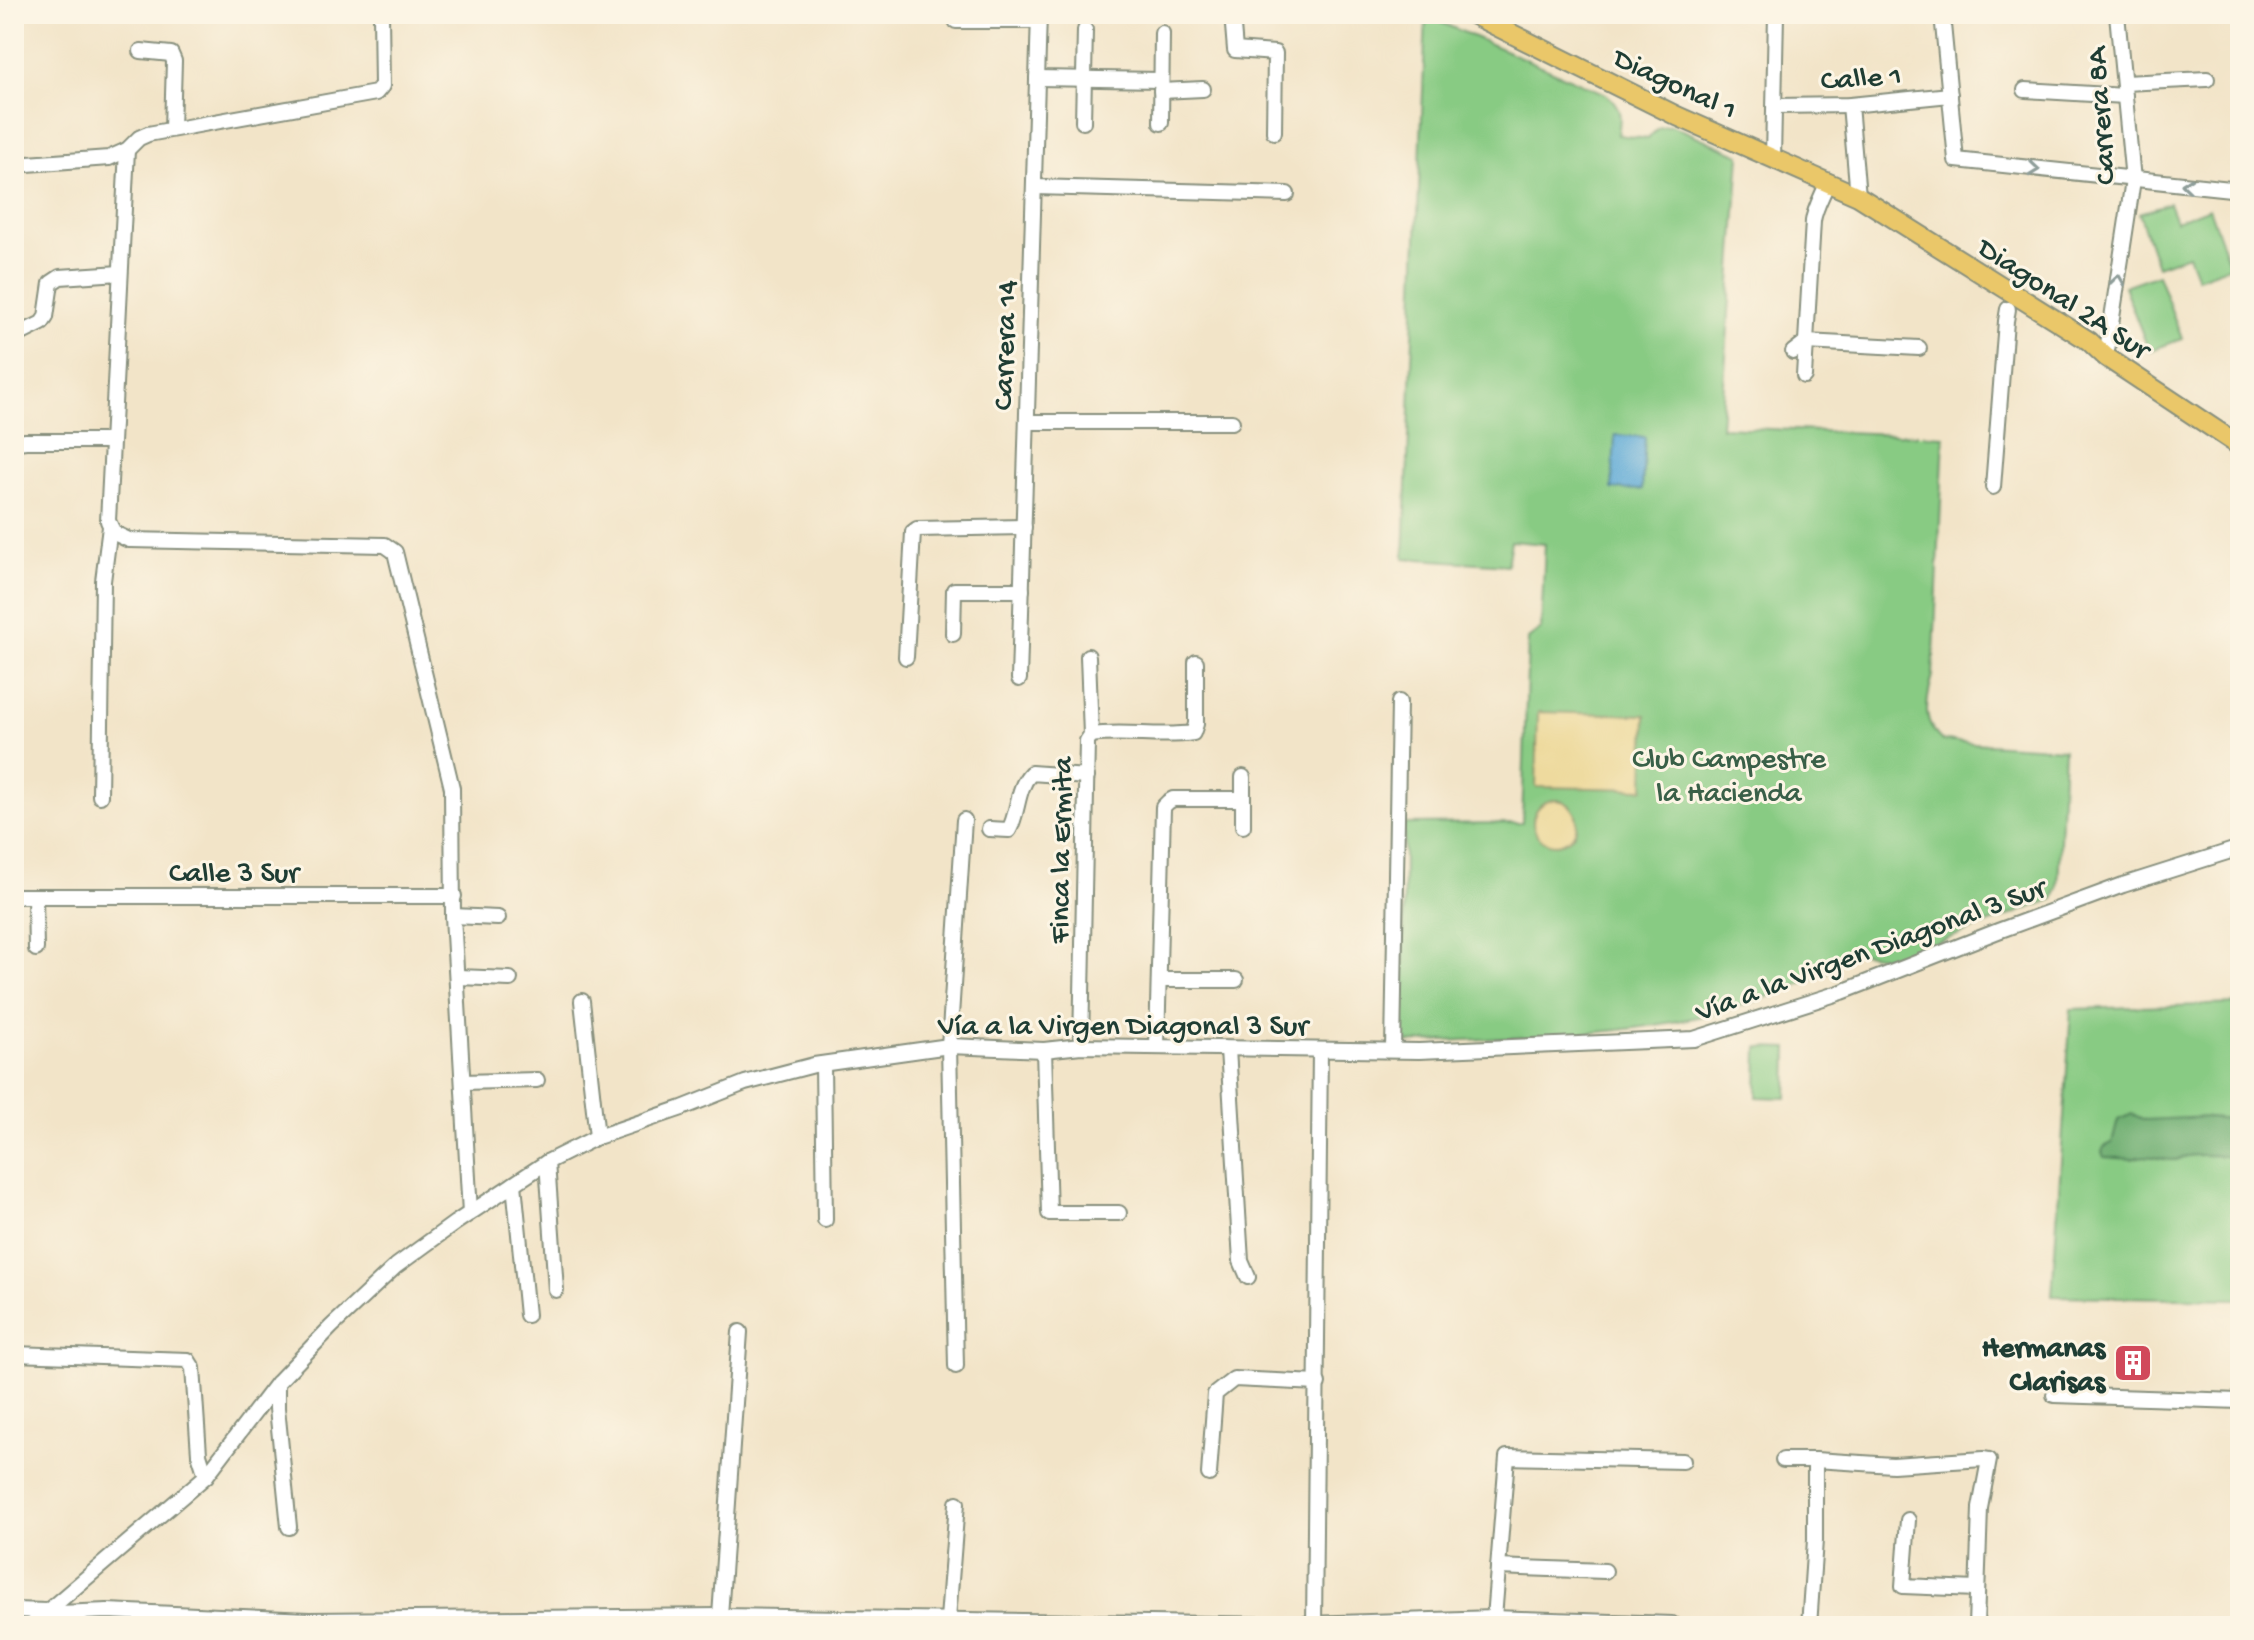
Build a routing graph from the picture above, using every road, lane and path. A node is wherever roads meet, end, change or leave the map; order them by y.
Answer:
1 (381, 14) edge
2 (1232, 14) edge
3 (1472, 14) edge
4 (1776, 14) edge
5 (1942, 14) edge
6 (2117, 14) edge
7 (1039, 18) edge
8 (956, 21) dead end
9 (1085, 30) dead end
10 (1162, 33) dead end
11 (141, 51) dead end
12 (1084, 77) junction
13 (1037, 78) junction
14 (2207, 79) dead end
15 (1161, 86) junction
16 (1203, 89) dead end
17 (2025, 90) dead end
18 (2125, 90) junction
19 (1950, 95) junction
20 (1850, 105) junction
21 (1775, 106) junction
22 (1083, 122) dead end
23 (1161, 123) dead end
24 (172, 129) junction
25 (1274, 132) dead end
26 (127, 150) junction
27 (1773, 158) junction
28 (14, 165) edge
29 (2133, 180) junction
30 (1828, 181) junction
31 (1035, 187) junction
32 (2240, 190) edge
33 (1287, 194) dead end
34 (1858, 196) junction
35 (120, 273) junction
36 (2008, 309) dead end
37 (22, 333) dead end
38 (1806, 342) junction
39 (1919, 348) dead end
40 (1793, 352) dead end
41 (2106, 357) junction
42 (1804, 376) dead end
43 (1027, 422) junction
44 (1232, 422) dead end
45 (112, 441) junction
46 (2240, 446) edge
47 (14, 447) edge
48 (1993, 487) dead end
49 (110, 527) junction
50 (1024, 527) junction
51 (1022, 590) junction
52 (953, 634) dead end
53 (1088, 656) dead end
54 (906, 657) dead end
55 (1196, 662) dead end
56 (1019, 679) dead end
57 (1399, 702) dead end
58 (1091, 735) junction
59 (1087, 777) junction
60 (1243, 777) dead end
61 (100, 796) dead end
62 (1243, 799) junction
63 (964, 820) dead end
64 (1243, 826) dead end
65 (989, 829) dead end
66 (2240, 848) edge
67 (14, 896) edge
68 (35, 896) junction
69 (454, 896) junction
70 (453, 916) junction
71 (498, 918) dead end
72 (36, 949) dead end
73 (458, 977) junction
74 (510, 979) dead end
75 (1160, 980) junction
76 (1236, 980) dead end
77 (582, 1001) dead end
78 (949, 1046) junction
79 (1081, 1046) junction
80 (1157, 1047) junction
81 (1228, 1049) junction
82 (1044, 1050) junction
83 (1320, 1050) junction
84 (1393, 1050) junction
85 (823, 1064) junction
86 (537, 1080) dead end
87 (463, 1082) junction
88 (597, 1137) junction
89 (547, 1162) junction
90 (514, 1184) junction
91 (470, 1213) junction
92 (1119, 1213) dead end
93 (825, 1220) dead end
94 (1248, 1277) dead end
95 (556, 1290) dead end
96 (527, 1315) dead end
97 (740, 1332) dead end
98 (14, 1354) edge
99 (956, 1366) dead end
100 (277, 1383) junction
101 (1318, 1383) junction
102 (2054, 1395) dead end
103 (2240, 1401) edge
104 (1783, 1460) dead end
105 (1815, 1460) junction
106 (1683, 1461) dead end
107 (1209, 1474) dead end
108 (206, 1476) junction
109 (957, 1503) dead end
110 (1908, 1520) dead end
111 (289, 1527) dead end
112 (1498, 1567) junction
113 (1605, 1571) dead end
114 (1977, 1589) junction
115 (14, 1610) edge
116 (720, 1616) junction
117 (56, 1617) edge
118 (1494, 1618) junction
119 (948, 1619) junction
120 (224, 1621) edge
121 (382, 1622) edge
122 (1087, 1624) edge
123 (1672, 1624) dead end
124 (1167, 1625) edge
125 (1215, 1625) edge
126 (30, 1626) edge
127 (1276, 1626) edge
128 (1314, 1626) edge
129 (1809, 1626) edge
130 (1976, 1626) edge

1 - 24 street
2 - 25 street
3 - 27 main road, Diagonal 1
4 - 21 street
5 - 19 street
6 - 18 street, Carrera 8A
7 - 8 street
7 - 13 street, Carrera 14
9 - 12 street
10 - 15 street
11 - 24 street
12 - 13 street
12 - 15 street
12 - 22 street
13 - 31 street, Carrera 14
14 - 18 street
15 - 16 street
15 - 23 street
17 - 18 street
18 - 29 street, Carrera 8A
19 - 20 street, Calle 1
19 -> 29 street
20 - 21 street, Calle 1
20 - 34 street
21 - 27 street
24 - 26 street
26 - 28 street
26 - 35 street
27 - 30 main road, Diagonal 1
32 -> 29 street
41 -> 29 street, Carrera 8A
30 - 34 main road, Diagonal 1
30 - 38 street
31 - 33 street
31 - 43 street, Carrera 14
34 - 41 main road, Diagonal 2A Sur
35 - 37 street
35 - 45 street
36 - 48 street
38 - 39 street
38 - 40 street
38 - 42 street
41 - 46 main road, Diagonal 2A Sur
43 - 44 street
43 - 50 street, Carrera 14
45 - 47 street
45 - 49 street
49 - 61 street
49 - 69 street
50 - 51 street, Carrera 14
50 - 54 street
51 - 52 street
51 - 56 street, Carrera 14
53 - 58 street
55 - 58 street, Finca la Ermita
57 - 84 street
58 - 59 street, Finca la Ermita
59 - 65 street
59 - 79 street, Finca la Ermita
60 - 62 street
62 - 64 street
62 - 75 street
63 - 78 street
66 - 84 street, Vía a la Virgen Diagonal 3 Sur
67 - 68 street, Calle 3 Sur
68 - 69 street, Calle 3 Sur
68 - 72 street
69 - 70 street
70 - 71 street
70 - 73 street
73 - 74 street
73 - 87 street
75 - 76 street
75 - 80 street
77 - 88 street
78 - 82 street, Vía a la Virgen Diagonal 3 Sur
78 - 85 street, Vía a la Virgen Diagonal 3 Sur
78 - 99 street
79 - 80 street, Vía a la Virgen Diagonal 3 Sur
79 - 82 street, Vía a la Virgen Diagonal 3 Sur
80 - 81 street, Vía a la Virgen Diagonal 3 Sur
81 - 83 street, Vía a la Virgen Diagonal 3 Sur
81 - 94 street
82 - 92 street
83 - 84 street, Vía a la Virgen Diagonal 3 Sur
83 - 101 street
85 - 88 street, Vía a la Virgen Diagonal 3 Sur
85 - 93 street
86 - 87 street
87 - 91 street
88 - 89 street, Vía a la Virgen Diagonal 3 Sur
89 - 90 street, Vía a la Virgen Diagonal 3 Sur
89 - 95 street
90 - 91 street, Vía a la Virgen Diagonal 3 Sur
90 - 96 street
91 - 100 street, Vía a la Virgen Diagonal 3 Sur
97 - 116 street
98 - 108 street
100 - 108 street, Vía a la Virgen Diagonal 3 Sur
100 - 111 street
101 - 107 street
101 - 128 street
102 - 103 street
104 - 105 street
105 - 114 street
105 - 129 street
106 - 112 street
108 - 117 street, Vía a la Virgen Diagonal 3 Sur
109 - 119 street
110 - 114 street
112 - 113 street
112 - 118 street
114 - 130 street
115 - 117 street
116 - 119 street
116 - 121 street
117 - 120 street
117 - 126 street, Vía a la Virgen Diagonal 3 Sur
118 - 123 street
118 - 128 street
119 - 122 street
120 - 121 street
122 - 124 street
124 - 125 street
125 - 127 street
127 - 128 street

